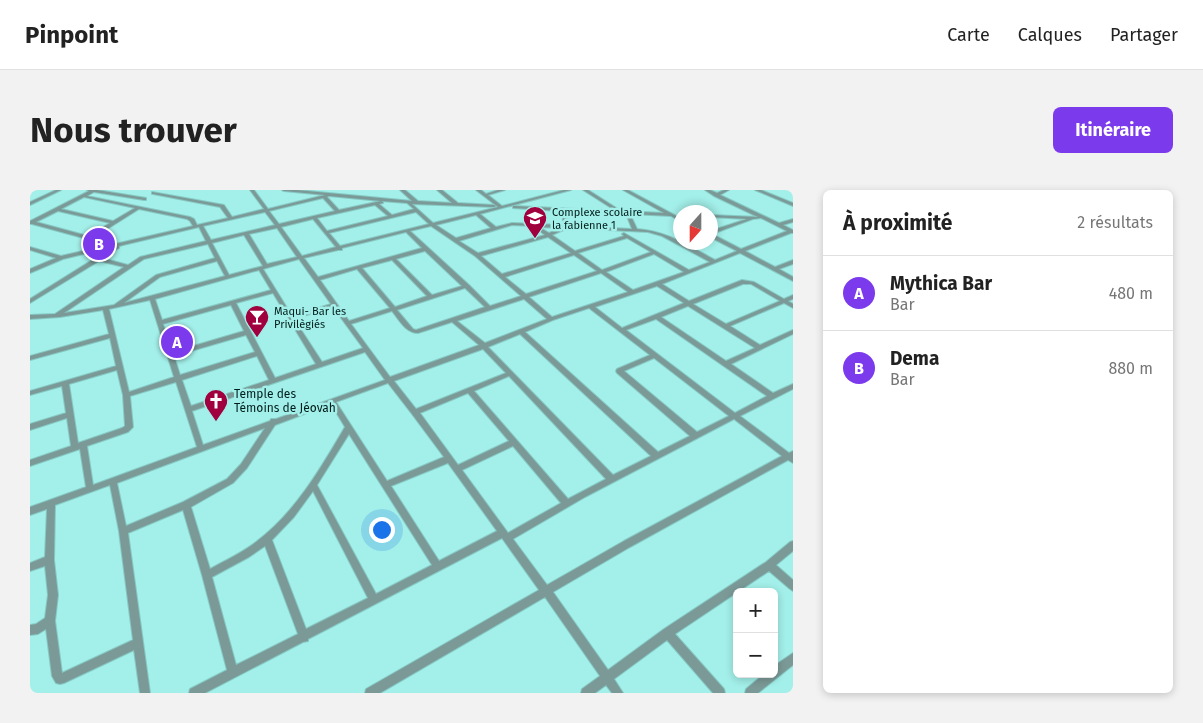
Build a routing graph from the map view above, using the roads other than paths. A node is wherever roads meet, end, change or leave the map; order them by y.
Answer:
1 (59, 190) edge
2 (89, 190) edge
3 (125, 190) edge
4 (252, 190) edge
5 (284, 190) edge
6 (356, 190) edge
7 (402, 190) edge
8 (440, 190) edge
9 (478, 190) edge
10 (503, 190) edge
11 (569, 190) edge
12 (585, 190) edge
13 (625, 190) edge
14 (707, 190) edge
15 (727, 190) edge
16 (757, 190) edge
17 (93, 191) edge
18 (155, 192) edge
19 (118, 194) junction
20 (335, 194) junction
21 (485, 195) junction
22 (716, 195) junction
23 (83, 196) junction
24 (324, 197) junction
25 (144, 199) junction
26 (388, 200) junction
27 (407, 202) junction
28 (416, 202) junction
29 (376, 203) junction
30 (30, 204) edge
31 (458, 205) junction
32 (476, 205) junction
33 (793, 205) edge
34 (500, 206) junction
35 (506, 206) junction
36 (136, 207) junction
37 (58, 209) junction
38 (563, 209) junction
39 (268, 210) junction
40 (417, 210) junction
41 (338, 212) junction
42 (621, 212) junction
43 (627, 212) junction
44 (478, 213) junction
45 (672, 215) joint
46 (391, 216) junction
47 (718, 216) edge
48 (230, 218) junction
49 (314, 218) junction
50 (755, 218) junction
51 (764, 218) junction
52 (793, 220) edge
53 (31, 223) edge
54 (114, 223) junction
55 (198, 225) junction
56 (433, 225) junction
57 (534, 225) junction
58 (779, 225) junction
59 (278, 226) junction
60 (567, 227) junction
61 (495, 229) junction
62 (616, 229) junction
63 (635, 230) junction
64 (407, 231) junction
65 (718, 231) edge
66 (792, 231) edge
67 (327, 232) junction
68 (246, 234) junction
69 (549, 235) junction
70 (628, 236) junction
71 (90, 238) junction
72 (718, 238) edge
73 (456, 240) junction
74 (209, 242) junction
75 (124, 243) junction
76 (115, 245) junction
77 (30, 248) edge
78 (340, 249) junction
79 (425, 249) junction
80 (740, 250) junction
81 (655, 252) junction
82 (576, 254) junction
83 (477, 255) junction
84 (61, 258) junction
85 (99, 258) junction
86 (393, 258) junction
87 (218, 259) junction
88 (302, 259) junction
89 (713, 261) junction
90 (793, 262) edge
91 (129, 267) junction
92 (263, 268) junction
93 (358, 268) junction
94 (775, 270) junction
95 (30, 271) edge
96 (603, 271) junction
97 (687, 271) junction
98 (502, 276) junction
99 (228, 277) junction
100 (317, 279) junction
101 (793, 279) edge
102 (658, 284) junction
103 (467, 286) junction
104 (274, 291) junction
105 (633, 292) junction
106 (431, 297) junction
107 (525, 297) junction
108 (793, 297) edge
109 (152, 298) junction
110 (30, 301) edge
111 (783, 301) junction
112 (233, 303) junction
113 (690, 303) junction
114 (335, 305) junction
115 (590, 306) junction
116 (793, 306) edge
117 (488, 307) junction
118 (109, 309) junction
119 (392, 309) junction
120 (56, 316) junction
121 (656, 316) junction
122 (30, 317) edge
123 (291, 318) junction
124 (551, 319) junction
125 (453, 320) junction
126 (160, 323) junction
127 (348, 323) junction
128 (726, 326) junction
129 (622, 330) junction
130 (520, 331) junction
131 (248, 332) junction
132 (793, 332) edge
133 (112, 335) junction
134 (484, 346) junction
135 (760, 348) junction
136 (367, 350) junction
137 (259, 353) junction
138 (170, 355) junction
139 (655, 355) junction
140 (30, 358) edge
141 (726, 364) junction
142 (320, 365) junction
143 (119, 367) junction
144 (511, 373) junction
145 (178, 379) junction
146 (388, 379) junction
147 (273, 381) junction
148 (65, 383) junction
149 (793, 386) edge
150 (470, 391) junction
151 (30, 393) edge
152 (126, 395) junction
153 (773, 397) junction
154 (332, 401) junction
155 (188, 410) junction
156 (415, 412) junction
157 (70, 414) junction
158 (737, 417) junction
159 (274, 421) junction
160 (30, 427) edge
161 (349, 427) junction
162 (696, 436) junction
163 (514, 442) junction
164 (79, 447) junction
165 (201, 449) junction
166 (792, 455) edge
167 (657, 456) junction
168 (448, 458) junction
169 (30, 463) edge
170 (456, 469) junction
171 (612, 480) junction
172 (113, 482) junction
173 (313, 484) junction
174 (386, 485) junction
175 (90, 490) junction
176 (51, 504) junction
177 (567, 504) junction
178 (186, 505) junction
179 (30, 511) edge
180 (123, 531) junction
181 (505, 535) junction
182 (267, 539) junction
183 (793, 545) edge
184 (48, 560) junction
185 (769, 565) junction
186 (30, 567) edge
187 (438, 567) junction
188 (207, 575) junction
189 (793, 586) edge
190 (546, 590) junction
191 (374, 600) junction
192 (50, 621) junction
193 (30, 630) edge
194 (668, 633) junction
195 (304, 637) junction
196 (138, 643) junction
197 (793, 658) edge
198 (778, 671) edge
199 (233, 674) junction
200 (607, 678) junction
201 (769, 678) edge
202 (145, 693) edge
203 (194, 693) edge
204 (370, 693) edge
205 (586, 693) edge
206 (618, 693) edge
207 (720, 693) edge
208 (750, 693) edge

1 - 30 street
2 - 17 street
3 - 19 street
4 - 39 street
5 - 20 street
6 - 20 street
7 - 28 street
8 - 31 street
9 - 21 street
10 - 21 street
11 - 35 street
12 - 42 street
13 - 45 street
14 - 22 street
15 - 22 street
16 - 33 street
17 - 19 street
17 - 23 street
18 - 25 street
18 - 48 street
19 - 25 street
20 - 24 street
20 - 26 street
21 - 34 street
22 - 51 street
23 - 36 street
23 - 37 street
24 - 39 street
24 - 41 street
25 - 36 street
26 - 27 street
26 - 29 street
27 - 28 street
27 - 40 street
28 - 31 street
29 - 41 street
29 - 46 street
31 - 32 street
32 - 34 street
32 - 44 street
34 - 35 street
35 - 38 street
35 - 44 street
36 - 54 street
36 - 55 street
37 - 53 street
37 - 54 street
38 - 42 street
38 - 60 street
39 - 48 street
39 - 59 street
40 - 46 street
40 - 56 street
41 - 49 street
42 - 43 street
43 - 45 street
43 - 63 street
44 - 56 street
44 - 61 street
46 - 67 street
47 - 50 street
48 - 55 street
49 - 59 street
49 - 67 street
50 - 51 street
50 - 65 street
51 - 58 street
52 - 58 street
53 - 71 street
54 - 71 street
55 - 74 street
55 - 75 street
56 - 64 street
56 - 73 street
57 - 60 street
57 - 61 street
57 - 69 street
58 - 66 street
59 - 68 street
59 - 88 street
60 - 62 street
60 - 69 street
61 - 73 street
62 - 63 street
62 - 70 street
63 - 89 street
64 - 78 street
64 - 79 street
66 - 80 street
67 - 78 street
68 - 74 street
68 - 92 street
69 - 82 street
69 - 83 street
70 - 81 street
70 - 82 street
71 - 76 street
72 - 80 street
73 - 83 street
74 - 87 street
74 - 91 street
75 - 76 street
75 - 85 street
76 - 84 street
77 - 84 street
78 - 88 street
79 - 86 street
79 - 103 street
80 - 89 street
80 - 94 street
81 - 96 street
81 - 97 street
82 - 96 street
82 - 98 street
83 - 98 street
84 - 95 street
85 - 91 street
85 - 110 street
86 - 93 street
86 - 106 street
87 - 99 street
87 - 118 street
88 - 92 street
88 - 100 street
89 - 97 street
90 - 94 street
91 - 120 street
92 - 99 street
92 - 104 street
93 - 100 street
93 - 119 street
94 - 101 street
96 - 105 street
96 - 107 street
97 - 102 street
98 - 107 street
99 - 109 street
100 - 114 street
102 - 105 street
102 - 113 street
103 - 106 street
103 - 117 street
104 - 112 street
104 - 123 street
105 - 115 street
106 - 119 street
107 - 117 street
107 - 124 street
108 - 111 street
109 - 118 street
109 - 126 street
111 - 113 street
111 - 116 street
111 - 128 street
112 - 126 street
112 - 131 street
113 - 121 street
113 - 128 street
114 - 123 street
114 - 127 street
115 - 124 street
115 - 129 street
117 - 125 street
118 - 120 street
118 - 133 street
119 - 125 street
119 - 127 street
120 - 122 street
121 - 129 street
121 - 141 street
123 - 142 street
124 - 130 street
125 - 134 street
126 - 138 street
127 - 136 street
128 - 135 street
129 - 139 street
130 - 134 street
130 - 167 street
131 - 137 street
131 - 138 street
132 - 135 street
133 - 140 street
133 - 143 street
134 - 144 street
134 - 146 street
135 - 141 street
136 - 142 street
136 - 146 street
137 - 145 street
137 - 147 street
138 - 145 street
139 - 158 street
139 - 162 street
141 - 153 street
142 - 147 street
143 - 148 street
143 - 152 street
144 - 150 street
144 - 171 street
145 - 152 street
145 - 155 street
146 - 154 street
146 - 156 street
147 - 155 street
148 - 151 street
148 - 157 street
149 - 153 street
150 - 156 street
150 - 163 street
152 - 164 street
153 - 158 street
154 - 159 street
154 - 161 street
155 - 165 street
156 - 168 street
157 - 160 street
157 - 164 street
158 - 162 street
158 - 166 street
159 - 165 street
159 - 178 street
161 - 173 street
161 - 174 street
162 - 167 street
163 - 170 street
163 - 177 street
164 - 169 street
164 - 175 street
165 - 172 street
166 - 190 street
167 - 171 street
168 - 170 street
168 - 174 street
170 - 181 street
171 - 177 street
172 - 175 street
172 - 180 street
173 - 182 street
173 - 191 street
174 - 187 street
175 - 176 street
176 - 179 street
176 - 184 street
177 - 181 street
178 - 180 street
178 - 188 street
180 - 196 street
181 - 187 street
181 - 190 street
182 - 188 street
182 - 195 street
183 - 185 street
184 - 186 street
184 - 192 street
185 - 189 street
185 - 194 street
187 - 191 street
188 - 199 street
190 - 200 street
190 - 204 street
191 - 195 street
192 - 193 street
192 - 196 street
194 - 200 street
194 - 207 street
195 - 199 street
196 - 202 street
197 - 198 street
199 - 203 street
200 - 205 street
200 - 206 street
201 - 208 street

